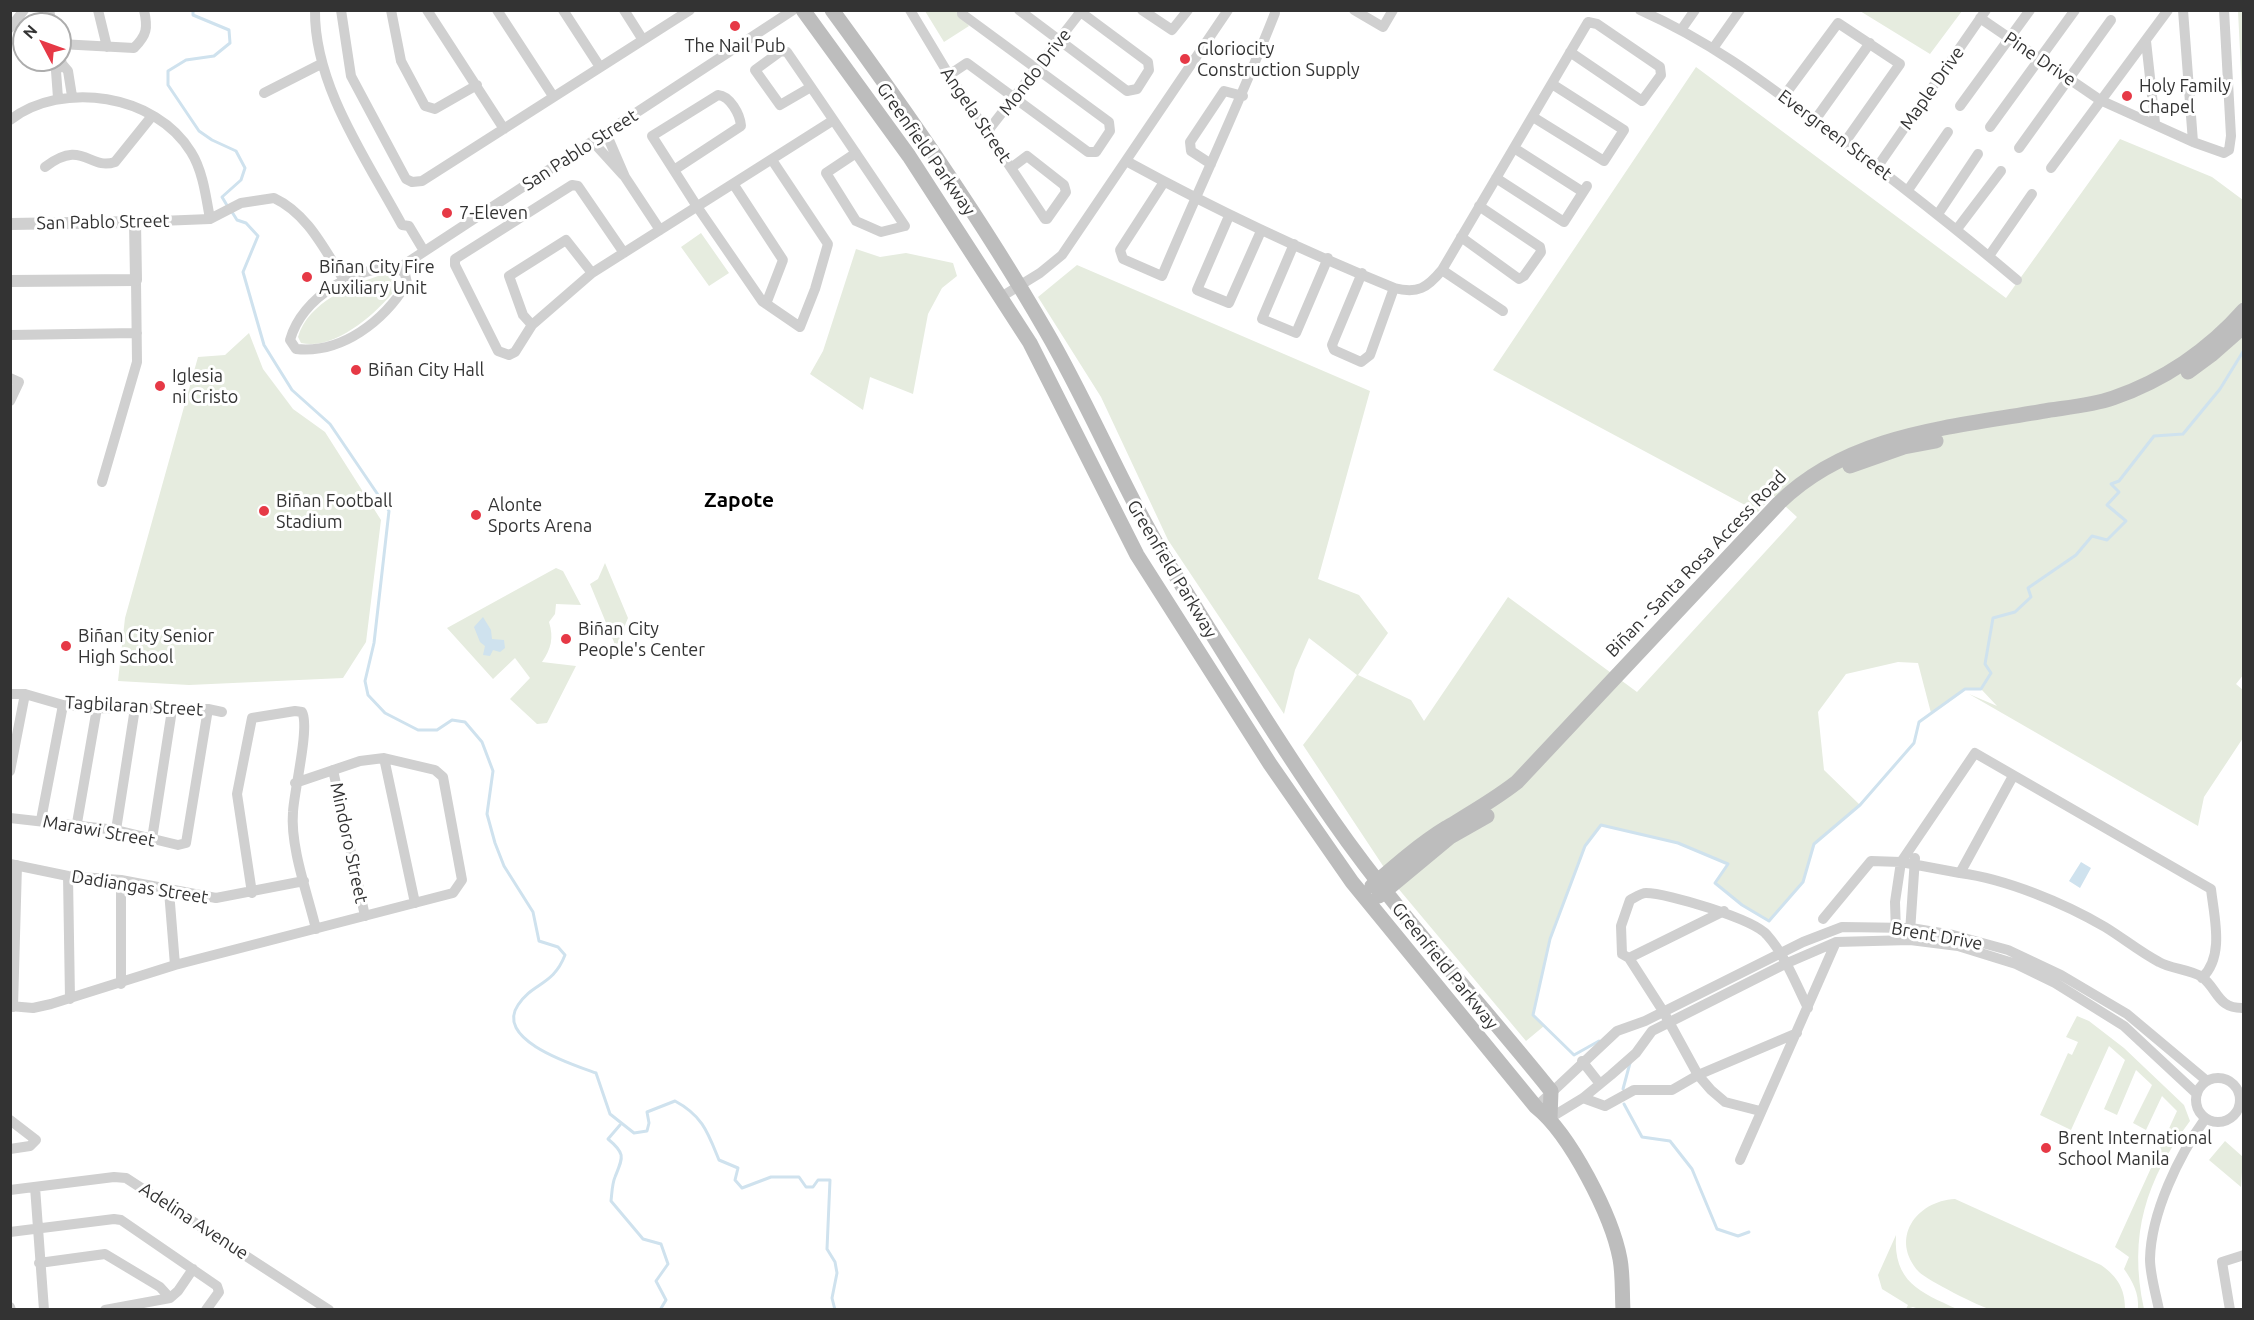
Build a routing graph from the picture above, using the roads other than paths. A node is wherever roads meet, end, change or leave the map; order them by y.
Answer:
1 (24, 10) edge
2 (98, 10) edge
3 (144, 10) edge
4 (315, 10) edge
5 (341, 10) edge
6 (391, 10) edge
7 (427, 10) edge
8 (497, 10) edge
9 (562, 10) edge
10 (624, 10) edge
11 (690, 10) edge
12 (793, 10) edge
13 (803, 10) edge
14 (832, 10) edge
15 (910, 10) edge
16 (962, 10) edge
17 (1019, 10) edge
18 (1143, 10) edge
19 (1188, 10) edge
20 (1228, 10) edge
21 (1354, 10) edge
22 (1393, 10) edge
23 (1695, 10) edge
24 (1740, 10) edge
25 (2030, 10) edge
26 (2075, 10) edge
27 (2168, 10) edge
28 (2183, 10) edge
29 (2223, 10) edge
30 (1080, 11) edge
31 (1643, 11) edge
32 (1275, 13) dead end
33 (1983, 14) edge
34 (2111, 20) dead end
35 (10, 28) edge
36 (1681, 30) junction
37 (2010, 39) junction
38 (644, 40) junction
39 (1059, 40) junction
40 (2146, 40) junction
41 (1870, 43) junction
42 (72, 45) edge
43 (107, 47) junction
44 (1714, 47) junction
45 (1570, 52) junction
46 (2041, 60) junction
47 (321, 64) junction
48 (600, 66) junction
49 (1037, 70) junction
50 (56, 72) edge
51 (68, 72) edge
52 (949, 75) junction
53 (2068, 79) junction
54 (1552, 84) junction
55 (477, 85) junction
56 (811, 87) junction
57 (264, 93) dead end
58 (72, 96) junction
59 (553, 96) junction
60 (1242, 96) junction
61 (1784, 96) junction
62 (58, 98) junction
63 (1014, 99) junction
64 (2100, 99) junction
65 (1960, 106) dead end
66 (152, 116) junction
67 (1533, 117) junction
68 (10, 120) edge
69 (1815, 120) junction
70 (832, 121) junction
71 (2155, 123) junction
72 (1990, 127) dead end
73 (504, 129) junction
74 (987, 132) junction
75 (1948, 132) dead end
76 (606, 133) junction
77 (593, 142) junction
78 (1845, 142) junction
79 (2193, 142) junction
80 (1514, 148) junction
81 (2019, 148) dead end
82 (856, 153) junction
83 (1978, 154) dead end
84 (772, 160) junction
85 (1128, 162) junction
86 (1211, 164) junction
87 (1878, 166) junction
88 (45, 167) dead end
89 (1011, 168) junction
90 (2051, 168) dead end
91 (674, 170) junction
92 (2001, 171) dead end
93 (625, 177) junction
94 (1496, 178) junction
95 (1164, 182) junction
96 (734, 185) junction
97 (1908, 190) junction
98 (2032, 194) dead end
99 (1194, 198) junction
100 (1479, 206) junction
101 (698, 208) junction
102 (1938, 214) junction
103 (1229, 216) junction
104 (215, 217) junction
105 (135, 222) junction
106 (10, 224) edge
107 (1957, 229) junction
108 (660, 230) junction
109 (1261, 231) junction
110 (1461, 237) junction
111 (1294, 244) junction
112 (424, 251) junction
113 (624, 253) junction
114 (1989, 256) junction
115 (1328, 258) junction
116 (399, 268) junction
117 (1442, 270) junction
118 (592, 273) junction
119 (1362, 273) junction
120 (136, 280) junction
121 (344, 280) junction
122 (2017, 280) dead end
123 (10, 281) edge
124 (1019, 286) junction
125 (1394, 288) junction
126 (1001, 297) junction
127 (766, 304) junction
128 (1503, 310) dead end
129 (2244, 310) edge
130 (532, 325) junction
131 (2244, 326) edge
132 (137, 333) junction
133 (10, 335) edge
134 (10, 378) edge
135 (10, 400) edge
136 (2087, 409) junction
137 (1090, 417) junction
138 (1072, 426) junction
139 (102, 482) dead end
140 (10, 694) edge
141 (25, 694) junction
142 (63, 705) junction
143 (97, 708) junction
144 (135, 708) junction
145 (208, 709) junction
146 (172, 710) junction
147 (222, 712) dead end
148 (384, 758) junction
149 (333, 770) junction
150 (10, 771) edge
151 (2013, 776) junction
152 (295, 783) junction
153 (10, 818) edge
154 (41, 820) junction
155 (77, 824) junction
156 (116, 830) junction
157 (152, 839) junction
158 (1911, 847) junction
159 (1901, 862) junction
160 (1916, 864) junction
161 (14, 865) edge
162 (1960, 873) junction
163 (68, 876) junction
164 (121, 880) junction
165 (304, 881) junction
166 (1382, 885) junction
167 (169, 891) junction
168 (252, 893) junction
169 (1366, 899) junction
170 (415, 903) junction
171 (1724, 911) junction
172 (13, 915) edge
173 (365, 916) junction
174 (1823, 919) dead end
175 (1896, 926) junction
176 (1911, 928) junction
177 (316, 929) junction
178 (1895, 940) junction
179 (1910, 940) junction
180 (1836, 942) junction
181 (1779, 953) junction
182 (1629, 958) junction
183 (1785, 964) junction
184 (175, 965) junction
185 (2202, 978) junction
186 (2058, 979) junction
187 (121, 984) junction
188 (70, 999) junction
189 (12, 1007) edge
190 (1808, 1008) junction
191 (2244, 1008) edge
192 (1663, 1011) junction
193 (1495, 1021) junction
194 (1669, 1022) junction
195 (1797, 1033) junction
196 (2166, 1047) junction
197 (1488, 1050) junction
198 (2157, 1057) junction
199 (1582, 1061) junction
200 (1698, 1075) junction
201 (2244, 1078) edge
202 (2207, 1081) junction
203 (1600, 1084) junction
204 (2234, 1085) junction
205 (1551, 1090) junction
206 (2197, 1094) junction
207 (1583, 1098) junction
208 (1536, 1107) junction
209 (1760, 1111) junction
210 (1550, 1118) junction
211 (2205, 1119) junction
212 (10, 1120) edge
213 (10, 1149) edge
214 (1740, 1160) dead end
215 (35, 1187) junction
216 (10, 1190) edge
217 (38, 1227) junction
218 (10, 1232) edge
219 (2244, 1255) edge
220 (39, 1263) junction
221 (193, 1269) junction
222 (170, 1298) junction
223 (44, 1310) edge
224 (105, 1310) edge
225 (206, 1310) edge
226 (329, 1310) edge
227 (1623, 1310) edge
228 (2159, 1310) edge
229 (2230, 1310) edge

1 - 35 street
2 - 43 street
3 - 43 street
4 - 47 street
5 - 73 street
6 - 55 street
7 - 55 street
8 - 59 street
9 - 48 street
10 - 38 street
11 - 38 street
12 - 76 street, San Pablo Street
13 - 126 main road, Greenfield Parkway
14 - 124 main road, Greenfield Parkway
15 - 52 street, Angela Street
16 - 49 street
17 - 39 street
18 - 19 street
20 - 85 street
21 - 22 street
23 - 36 street
24 - 44 street
25 - 37 street
26 - 46 street
27 - 40 street
28 - 79 street
29 - 79 street, Pine Drive
30 - 39 street, Mondo Drive
30 - 39 street
31 - 36 street, Evergreen Street
32 - 60 street
33 - 37 street, Pine Drive
33 - 87 street, Maple Drive
34 - 53 street
36 - 44 street, Evergreen Street
37 - 46 street, Pine Drive
37 - 65 street
38 - 48 street
39 - 49 street, Mondo Drive
40 - 64 street
40 - 71 street
41 - 61 street
41 - 69 street
41 - 78 street
42 - 43 street
44 - 61 street, Evergreen Street
45 - 45 street
45 - 54 street
46 - 53 street, Pine Drive
46 - 72 street
47 - 57 street
47 - 112 street
48 - 59 street
49 - 63 street, Mondo Drive
49 - 63 street
50 - 62 street
51 - 58 street
52 - 63 street
52 - 74 street, Angela Street
53 - 64 street, Pine Drive
53 - 81 street
54 - 67 street
54 - 67 street
55 - 73 street
56 - 56 street
56 - 70 street
58 - 62 street
58 - 66 street
59 - 73 street
60 - 86 street
60 - 86 street
61 - 69 street, Evergreen Street
62 - 68 street
63 - 74 street, Mondo Drive
64 - 71 street, Pine Drive
64 - 90 street
66 - 88 street
66 - 104 street
67 - 80 street
69 - 78 street, Evergreen Street
70 - 82 street
70 - 84 street
71 - 79 street, Pine Drive
74 - 89 street, Angela Street
75 - 97 street
76 - 77 street, San Pablo Street
76 - 93 street
77 - 93 street
77 - 112 street, San Pablo Street
78 - 87 street, Evergreen Street
80 - 94 street
80 - 94 street
82 - 82 street
83 - 102 street
84 - 96 street
84 - 127 street
85 - 95 street
85 - 124 street
86 - 99 street
87 - 97 street, Evergreen Street
89 - 89 street, Angela Street
91 - 91 street
91 - 101 street
92 - 107 street
93 - 108 street
94 - 100 street
95 - 99 street
95 - 99 street
96 - 101 street
96 - 127 street
97 - 102 street, Evergreen Street
98 - 114 street
99 - 103 street
100 - 110 street
100 - 110 street
101 - 108 street
101 - 127 street
102 - 107 street, Evergreen Street
103 - 109 street
103 - 109 street
104 - 105 street, San Pablo Street
104 - 121 street, San Pablo Street
105 - 106 street, San Pablo Street
105 - 120 street
107 - 114 street, Evergreen Street
108 - 113 street
109 - 111 street
110 - 117 street
111 - 115 street
111 - 115 street
112 - 116 street, San Pablo Street
113 - 118 street
113 - 130 street
114 - 122 street, Evergreen Street
115 - 119 street
116 - 121 street, San Pablo Street
116 - 121 street
117 - 125 street
117 - 128 street
118 - 130 street
118 - 130 street
119 - 125 street
119 - 125 street
120 - 123 street
120 - 132 street
124 - 126 street
124 - 137 main road, Greenfield Parkway
126 - 138 main road, Greenfield Parkway
129 - 136 main road, Biñan - Santa Rosa Access Road
131 - 136 main road, Biñan - Santa Rosa Access Road
132 - 133 street
132 - 139 street
134 - 135 street
136 - 166 main road, Biñan - Santa Rosa Access Road
137 - 138 main road
137 - 166 main road, Greenfield Parkway
138 - 169 main road, Greenfield Parkway
140 - 141 street, Tagbilaran Street
141 - 142 street, Tagbilaran Street
141 - 150 street
142 - 143 street, Tagbilaran Street
142 - 154 street
143 - 144 street, Tagbilaran Street
143 - 155 street
144 - 146 street, Tagbilaran Street
144 - 156 street
145 - 146 street, Tagbilaran Street
145 - 147 street, Tagbilaran Street
145 - 157 street, Marawi Street
146 - 157 street
148 - 149 street
148 - 170 street
148 - 170 street
149 - 152 street
149 - 173 street, Mindoro Street
151 - 158 street
151 - 162 street
151 - 185 street
152 - 165 street
152 - 168 street
153 - 154 street, Marawi Street
154 - 155 street, Marawi Street
155 - 156 street, Marawi Street
156 - 157 street, Marawi Street
158 - 159 street
158 - 160 street
159 - 160 street
159 - 174 street
159 - 175 street
160 - 162 street
160 - 176 street
161 - 163 street, Dadiangas Street
161 - 172 street
162 - 185 street
163 - 164 street, Dadiangas Street
163 - 188 street
164 - 167 street, Dadiangas Street
164 - 187 street
165 - 168 street, Dadiangas Street
165 - 177 street
166 - 169 main road, Biñan - Santa Rosa Access Road
166 - 193 main road, Greenfield Parkway
167 - 168 street, Dadiangas Street
167 - 184 street
169 - 197 main road, Greenfield Parkway
170 - 173 street
171 - 181 street
171 - 182 street
171 - 182 street
172 - 189 street
173 - 177 street
175 - 176 street, Brent Drive
175 - 178 street
175 - 181 street, Brent Drive
176 - 179 street
176 - 186 street, Brent Drive
177 - 184 street
178 - 179 street, Brent Drive
178 - 180 street, Brent Drive
179 - 186 street, Brent Drive
180 - 183 street, Brent Drive
180 - 190 street
181 - 183 street
181 - 192 street, Brent Drive
182 - 192 street
183 - 190 street
183 - 194 street, Brent Drive
184 - 187 street
185 - 191 street
186 - 196 street, Brent Drive
186 - 198 street, Brent Drive
187 - 188 street
188 - 189 street
190 - 195 street
192 - 194 street
192 - 199 street, Brent Drive
193 - 197 main road
193 - 205 main road, Greenfield Parkway
194 - 200 street
194 - 203 street, Brent Drive
195 - 200 street
195 - 209 street
196 - 198 street
196 - 202 street, Brent Drive
197 - 208 main road, Greenfield Parkway
198 - 206 street, Brent Drive
199 - 203 street
199 - 205 street, Brent Drive
200 - 207 street
200 - 209 street
201 - 204 street
202 - 204 street
202 - 206 street
203 - 207 street, Brent Drive
204 - 211 street
205 - 208 street, Brent Drive
205 - 210 main road
206 - 211 street
207 - 210 street, Brent Drive
208 - 210 main road, Greenfield Parkway
209 - 214 street
210 - 227 main road, Greenfield Parkway
211 - 228 street
212 - 213 street
215 - 216 street, Adelina Avenue
215 - 217 street
215 - 226 street, Adelina Avenue
217 - 218 street
217 - 220 street
217 - 221 street
219 - 229 street
220 - 222 street
220 - 223 street
221 - 222 street
221 - 225 street
222 - 224 street

